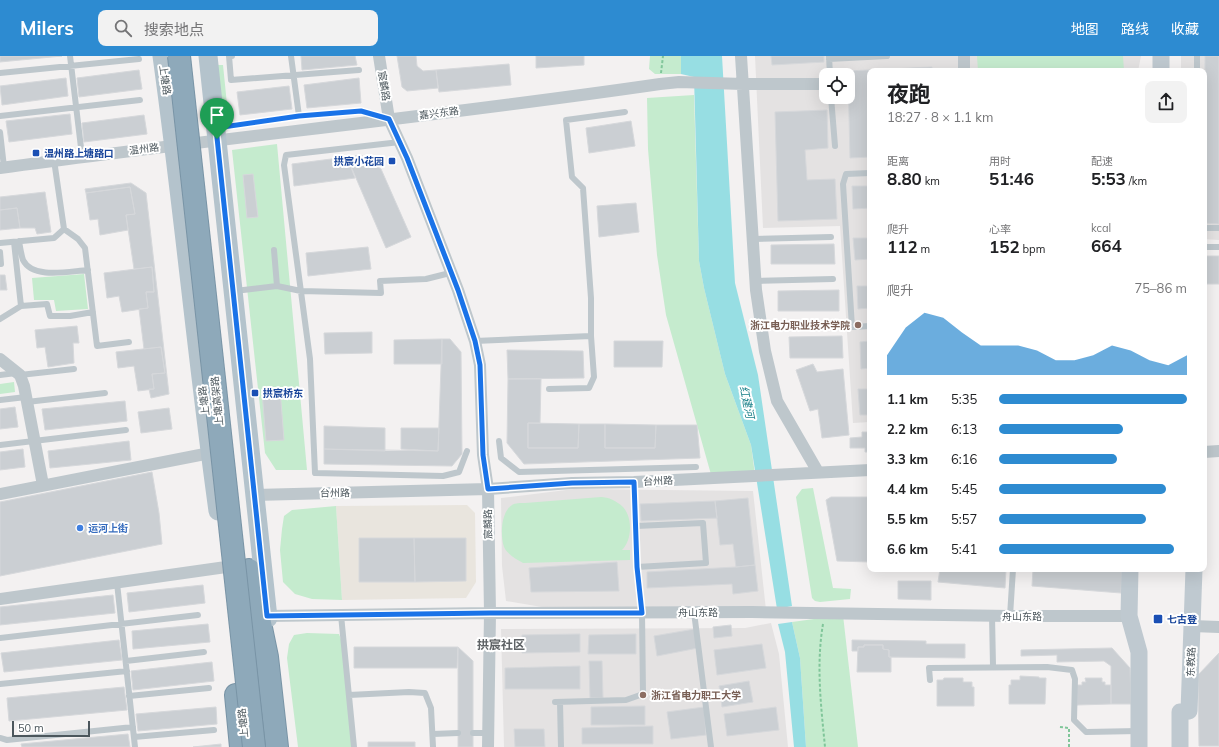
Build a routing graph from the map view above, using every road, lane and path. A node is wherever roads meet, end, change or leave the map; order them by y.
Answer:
1 (70, 56) edge
2 (162, 56) edge
3 (179, 56) edge
4 (194, 56) edge
5 (208, 56) edge
6 (232, 56) edge
7 (291, 56) edge
8 (379, 56) edge
9 (663, 56) edge
10 (742, 56) edge
11 (887, 56) edge
12 (964, 56) edge
13 (1161, 56) edge
14 (1169, 56) edge
15 (1197, 56) edge
16 (829, 57) edge
17 (139, 59) dead end
18 (71, 66) junction
19 (830, 68) edge
20 (964, 68) edge
21 (1161, 68) edge
22 (1169, 68) edge
23 (1197, 68) edge
24 (360, 70) dead end
25 (0, 73) edge
26 (294, 75) junction
27 (660, 84) junction
28 (743, 84) junction
29 (819, 84) edge
30 (140, 100) dead end
31 (832, 104) edge
32 (76, 107) junction
33 (625, 112) dead end
34 (0, 116) edge
35 (299, 116) junction
36 (389, 119) junction
37 (0, 132) edge
38 (216, 134) junction
39 (400, 142) junction
40 (174, 145) junction
41 (835, 146) dead end
42 (82, 156) junction
43 (54, 160) junction
44 (2, 167) edge
45 (867, 172) edge
46 (1207, 228) edge
47 (1219, 228) edge
48 (64, 229) junction
49 (831, 237) dead end
50 (753, 239) junction
51 (16, 242) junction
52 (0, 243) edge
53 (1207, 246) edge
54 (1219, 246) edge
55 (274, 250) dead end
56 (0, 252) edge
57 (0, 264) edge
58 (88, 270) junction
59 (450, 273) junction
60 (833, 279) dead end
61 (756, 281) junction
62 (277, 286) junction
63 (233, 291) junction
64 (301, 291) junction
65 (21, 306) junction
66 (94, 312) junction
67 (0, 319) edge
68 (762, 326) junction
69 (831, 326) dead end
70 (867, 326) edge
71 (591, 336) junction
72 (475, 341) junction
73 (129, 342) dead end
74 (0, 360) edge
75 (74, 369) dead end
76 (19, 374) junction
77 (0, 375) edge
78 (549, 389) dead end
79 (105, 393) dead end
80 (0, 400) edge
81 (27, 400) junction
82 (126, 430) dead end
83 (34, 440) junction
84 (499, 441) dead end
85 (0, 445) edge
86 (467, 451) dead end
87 (1219, 451) edge
88 (1207, 452) edge
89 (210, 453) junction
90 (696, 467) dead end
91 (867, 470) edge
92 (528, 471) junction
93 (818, 472) junction
94 (634, 482) junction
95 (43, 486) junction
96 (528, 486) junction
97 (488, 489) junction
98 (0, 494) edge
99 (255, 495) junction
100 (636, 526) junction
101 (637, 567) junction
102 (237, 570) junction
103 (1013, 572) edge
104 (1130, 572) edge
105 (1194, 572) edge
106 (117, 583) junction
107 (0, 599) edge
108 (694, 612) junction
109 (490, 613) junction
110 (642, 613) junction
111 (825, 613) junction
112 (198, 615) dead end
113 (341, 615) junction
114 (267, 616) junction
115 (992, 616) junction
116 (1010, 616) junction
117 (1129, 616) junction
118 (122, 624) junction
119 (1192, 626) junction
120 (1219, 627) edge
121 (0, 638) edge
122 (204, 652) dead end
123 (126, 661) junction
124 (993, 666) junction
125 (127, 671) junction
126 (930, 680) dead end
127 (0, 684) edge
128 (209, 688) dead end
129 (349, 695) junction
130 (130, 696) junction
131 (133, 727) junction
132 (1060, 727) dead end
133 (214, 730) dead end
134 (458, 733) dead end
135 (473, 733) dead end
136 (488, 733) junction
137 (433, 734) junction
138 (134, 737) junction
139 (0, 738) edge
140 (1139, 739) edge
141 (135, 747) edge
142 (241, 747) edge
143 (245, 747) edge
144 (254, 747) edge
145 (268, 747) edge
146 (278, 747) edge
147 (354, 747) edge
148 (433, 747) edge
149 (488, 747) edge
150 (561, 747) edge
151 (711, 747) edge
152 (825, 747) edge
153 (1069, 747) edge
154 (1180, 747) edge

1 - 18 lane
2 - 40 main road, 上塘路
3 - 102 highway, 上塘高架路, bridge
4 - 102 highway, 上塘高架路
5 - 38 main road
6 - 26 lane
7 - 26 lane
8 - 36 street, 宸麟路
9 - 27 path
10 - 28 street
11 - 16 lane
12 - 20 street
13 - 21 street
14 - 22 street
15 - 23 lane
16 - 19 lane
17 - 18 lane
18 - 25 lane
18 - 32 lane
24 - 26 lane
26 - 35 lane
27 - 28 street, 嘉兴东路
27 - 36 street, 嘉兴东路
28 - 29 street, 嘉兴东路
28 - 50 street
30 - 32 lane
31 - 41 lane
32 - 34 lane
32 - 42 lane
33 - 71 lane
35 - 36 lane
35 - 38 lane
36 - 38 street, 嘉兴东路
36 - 39 street, 宸麟路
37 - 44 lane
38 - 40 street, 温州路
38 - 63 main road
39 - 59 street, 宸麟路
39 - 64 lane
40 - 42 street, 温州路
40 - 89 main road, 上塘路
42 - 43 street, 温州路
43 - 44 street, 温州路
43 - 48 lane
45 - 70 lane
46 - 47 lane
48 - 51 lane
48 - 58 lane
49 - 50 lane
50 - 61 street
51 - 52 lane
51 - 58 lane
51 - 65 lane
53 - 54 lane
55 - 62 lane
56 - 57 lane
58 - 66 lane
59 - 64 lane
59 - 72 street, 宸麟路
60 - 61 lane
61 - 68 street
62 - 63 lane
62 - 64 lane
63 - 99 main road
64 - 86 lane
65 - 66 lane
65 - 67 lane
66 - 73 lane
68 - 69 lane
68 - 93 street
71 - 72 lane
71 - 78 lane
72 - 97 street, 宸麟路
74 - 76 street
75 - 76 lane
76 - 77 lane
76 - 81 street
79 - 81 lane
80 - 81 lane
81 - 83 street
82 - 83 lane
83 - 85 lane
83 - 95 street
84 - 92 lane
87 - 88 street
89 - 95 street
89 - 102 main road, 上塘路
90 - 92 lane
91 - 93 street, 台州路
92 - 96 lane
93 - 94 street, 台州路
94 - 96 street, 台州路
94 - 100 lane
95 - 98 street
96 - 97 street, 台州路
97 - 99 street, 台州路
97 - 109 street, 宸麟路
99 - 114 main road
100 - 101 lane
100 - 101 lane
101 - 110 lane
102 - 106 street
102 - 142 highway, bridge
102 - 143 main road, 上塘路
102 - 144 highway, 上塘高架路, bridge
102 - 145 highway, 上塘高架路
102 - 146 highway
103 - 116 lane
104 - 117 street
105 - 119 street, 东教路
106 - 107 street
106 - 118 lane
108 - 110 street, 舟山东路
108 - 111 street, 舟山东路
108 - 151 lane
109 - 110 street, 舟山东路
109 - 113 street, 舟山东路
109 - 136 street, 宸麟路
110 - 150 lane
111 - 115 street, 舟山东路
111 - 152 path
112 - 118 lane
113 - 114 street, 舟山东路
113 - 129 lane
114 - 146 main road
115 - 116 street, 舟山东路
115 - 124 lane
116 - 117 street, 舟山东路
117 - 140 street
118 - 121 lane
118 - 123 lane
119 - 120 street
119 - 154 street, 东教路
122 - 123 lane
123 - 125 lane
124 - 126 lane
124 - 140 lane
125 - 127 lane
125 - 130 lane
128 - 130 lane
129 - 137 lane
129 - 147 lane
130 - 131 lane
131 - 138 lane
131 - 139 lane
132 - 153 path
133 - 138 lane
134 - 137 lane
135 - 136 lane
136 - 149 street, 宸麟路
137 - 148 lane
138 - 141 lane

